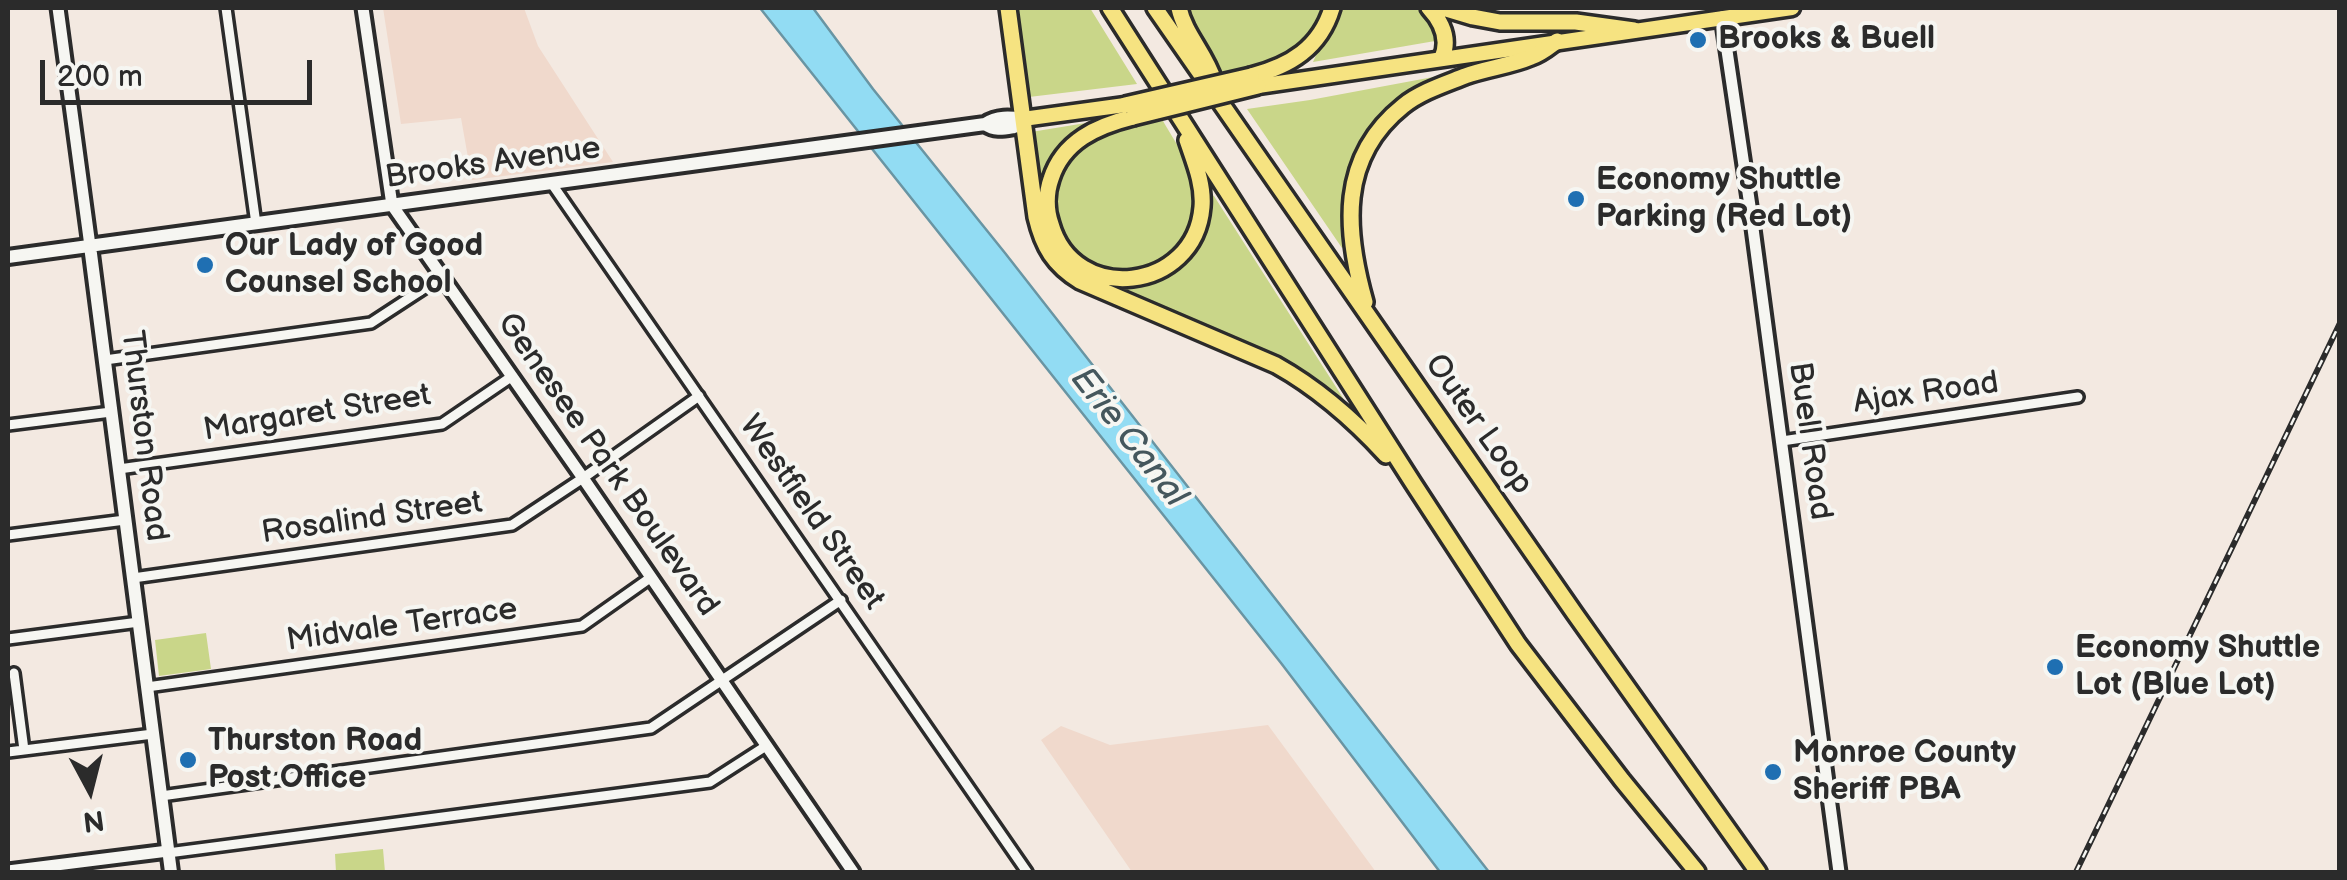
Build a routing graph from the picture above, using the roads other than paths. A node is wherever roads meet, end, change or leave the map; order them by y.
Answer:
1 (58, 8) edge
2 (226, 8) edge
3 (363, 8) edge
4 (1008, 8) edge
5 (1110, 8) edge
6 (1155, 8) edge
7 (1179, 8) edge
8 (1332, 8) edge
9 (1428, 8) edge
10 (1443, 8) edge
11 (1792, 8) edge
12 (1721, 12) edge
13 (1634, 30) junction
14 (1557, 41) junction
15 (1442, 58) junction
16 (1254, 81) junction
17 (1221, 103) junction
18 (1129, 111) junction
19 (1180, 117) junction
20 (1022, 119) junction
21 (552, 184) junction
22 (392, 205) junction
23 (256, 224) junction
24 (90, 246) junction
25 (8, 257) edge
26 (443, 276) junction
27 (1369, 316) junction
28 (105, 360) junction
29 (512, 376) junction
30 (700, 396) junction
31 (2078, 396) dead end
32 (111, 412) junction
33 (8, 425) edge
34 (1782, 441) junction
35 (119, 468) junction
36 (583, 478) junction
37 (1412, 483) junction
38 (126, 520) junction
39 (8, 536) edge
40 (133, 578) junction
41 (650, 578) junction
42 (841, 600) junction
43 (139, 622) junction
44 (8, 638) edge
45 (14, 673) dead end
46 (722, 680) junction
47 (147, 687) junction
48 (153, 734) junction
49 (766, 746) junction
50 (24, 750) junction
51 (8, 752) edge
52 (161, 796) junction
53 (168, 852) junction
54 (1024, 868) edge
55 (8, 871) edge
56 (170, 872) edge
57 (853, 872) edge
58 (1008, 872) edge
59 (1697, 872) edge
60 (1758, 872) edge
61 (1839, 872) edge

1 - 24 street, Thurston Road
2 - 23 street
3 - 22 street, Genesee Park Boulevard
4 - 20 highway
5 - 19 highway
6 - 17 highway, Outer Loop
7 - 17 highway
8 - 16 highway
9 - 15 highway
10 - 13 highway
11 - 12 main road
12 - 13 main road
12 - 34 street, Buell Road
13 - 14 main road
14 - 15 main road
14 - 27 highway
15 - 16 main road
16 - 18 highway, bridge
17 - 27 highway, Outer Loop
18 - 19 highway
18 - 20 main road, Brooks Avenue
19 - 37 highway
20 - 21 main road, Brooks Avenue
20 - 37 highway
21 - 22 main road, Brooks Avenue
21 - 30 street, Westfield Street
22 - 23 main road, Brooks Avenue
22 - 26 street, Genesee Park Boulevard
23 - 24 main road, Brooks Avenue
24 - 25 main road, Brooks Avenue
24 - 28 main road, Thurston Road
26 - 28 street
26 - 29 street, Genesee Park Boulevard
27 - 60 highway, Outer Loop
28 - 32 main road, Thurston Road
29 - 35 street, Margaret Street
29 - 36 street, Genesee Park Boulevard
30 - 36 street, Rosalind Street
30 - 42 street, Westfield Street
31 - 34 street, Ajax Road
32 - 33 street
32 - 35 main road, Thurston Road
34 - 61 street, Buell Road
35 - 38 main road, Thurston Road
36 - 40 street, Rosalind Street
36 - 41 street, Genesee Park Boulevard
37 - 59 highway
38 - 39 street
38 - 40 main road, Thurston Road
40 - 43 main road, Thurston Road
41 - 46 street, Genesee Park Boulevard
41 - 47 street, Midvale Terrace
42 - 46 street
42 - 54 street, Westfield Street
43 - 44 street
43 - 47 main road, Thurston Road
45 - 50 street
46 - 49 street, Genesee Park Boulevard
46 - 52 street
47 - 48 main road, Thurston Road
48 - 50 street
48 - 52 main road, Thurston Road
49 - 53 street
49 - 57 street, Genesee Park Boulevard
50 - 51 street
52 - 53 main road, Thurston Road
53 - 55 street
53 - 56 main road, Thurston Road
54 - 58 street

